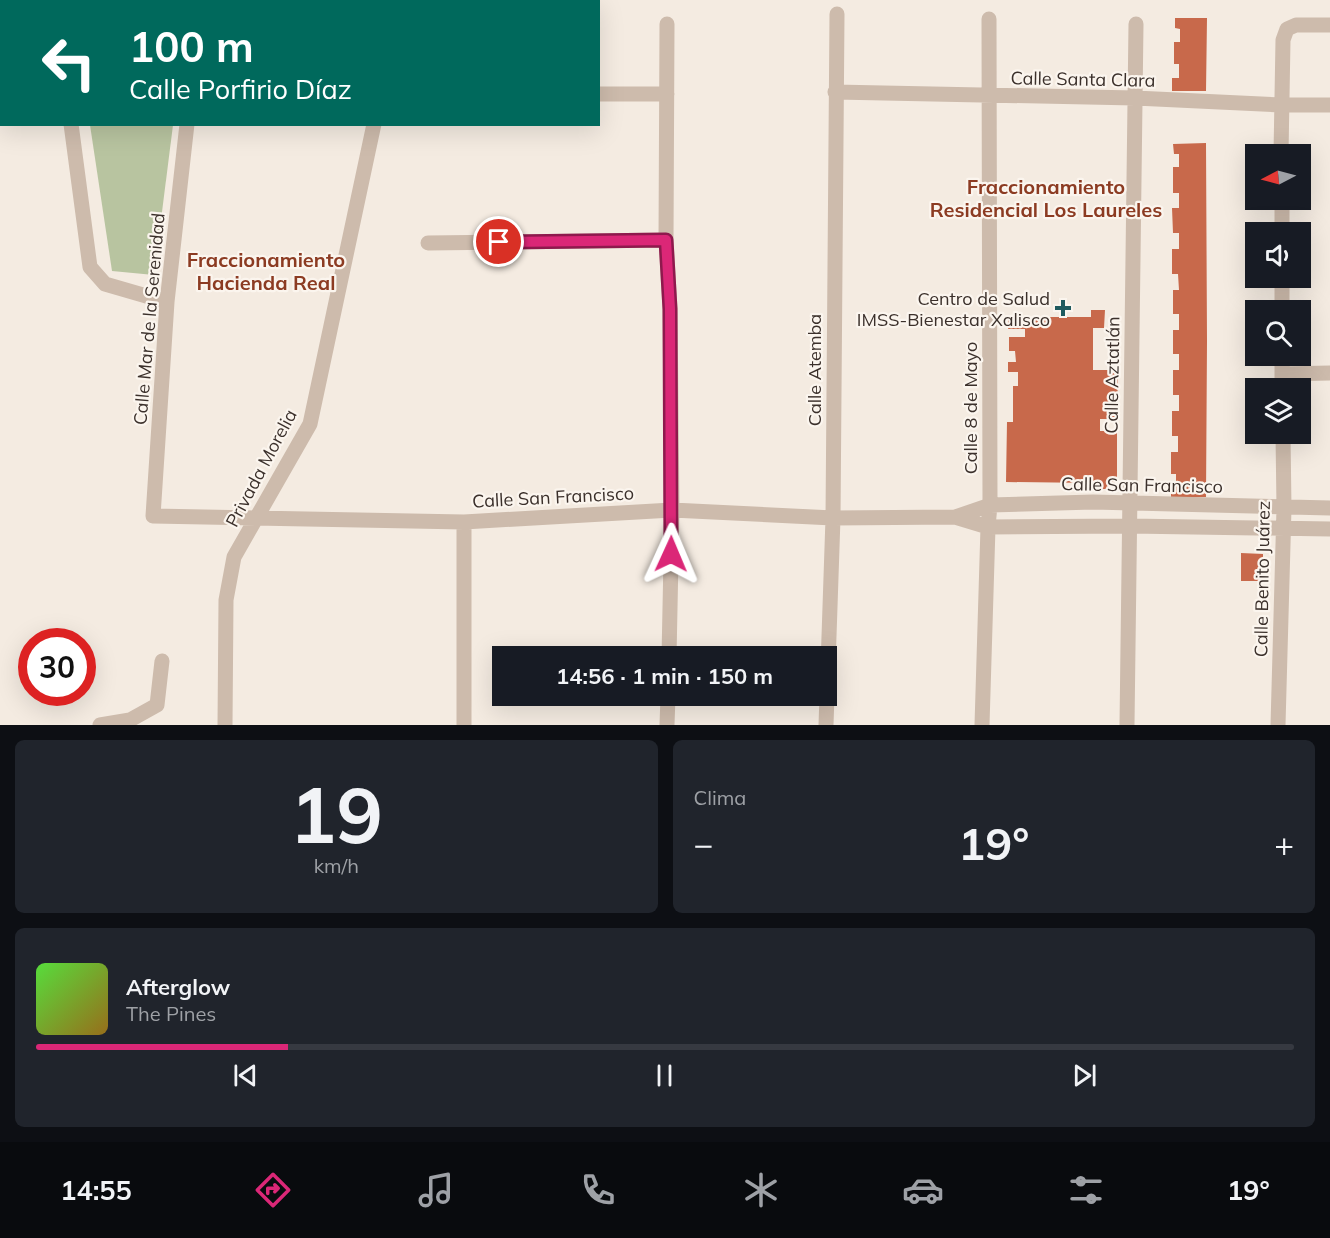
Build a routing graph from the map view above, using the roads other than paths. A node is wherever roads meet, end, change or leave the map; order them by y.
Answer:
1 (837, 14) dead end
2 (989, 19) dead end
3 (667, 24) dead end
4 (1136, 24) dead end
5 (1330, 25) edge
6 (835, 92) junction
7 (600, 94) edge
8 (667, 94) junction
9 (989, 96) junction
10 (1135, 98) junction
11 (1281, 105) junction
12 (1330, 105) edge
13 (72, 126) edge
14 (187, 126) edge
15 (374, 126) edge
16 (1281, 144) edge
17 (666, 240) junction
18 (428, 243) dead end
19 (167, 302) junction
20 (1330, 373) edge
21 (1300, 378) edge
22 (1283, 444) edge
23 (1130, 504) junction
24 (990, 505) junction
25 (1284, 508) junction
26 (1330, 508) edge
27 (672, 510) junction
28 (153, 516) joint
29 (955, 517) junction
30 (258, 518) junction
31 (833, 518) junction
32 (464, 522) junction
33 (1130, 526) junction
34 (988, 527) junction
35 (1283, 528) junction
36 (1330, 529) edge
37 (669, 646) edge
38 (162, 661) dead end
39 (668, 706) edge
40 (100, 725) edge
41 (225, 725) edge
42 (464, 725) edge
43 (667, 725) edge
44 (826, 725) edge
45 (982, 725) edge
46 (1127, 725) edge
47 (1278, 725) edge

1 - 6 street, Calle Atemba
2 - 9 street, Calle 8 de Mayo
3 - 8 street
4 - 10 street, Calle Aztatlán
5 - 11 street
6 - 9 street, Calle Santa Clara
6 - 31 street, Calle Atemba
7 - 8 street
8 - 17 street
9 - 10 street, Calle Santa Clara
9 - 24 street, Calle 8 de Mayo
10 - 11 street, Calle Santa Clara
10 - 23 street, Calle Aztatlán
11 - 12 street, Calle Santa Clara
11 - 16 street
13 - 19 street
14 - 19 street, Calle Mar de la Serenidad
15 - 30 street, Privada Morelia
17 - 18 street
17 - 27 street
19 - 28 street, Calle Mar de la Serenidad
20 - 21 street
22 - 25 street, Calle Benito Juárez
23 - 24 street, Calle San Francisco
23 - 25 street, Calle San Francisco
23 - 33 street, Calle Aztatlán
24 - 29 street, Calle San Francisco
24 - 34 street, Calle 8 de Mayo
25 - 26 street, Calle San Francisco
25 - 35 street, Calle Benito Juárez
27 - 31 street, Calle San Francisco
27 - 32 street, Calle San Francisco
27 - 37 street
28 - 30 street, Calle San Francisco
29 - 31 street, Calle San Francisco
29 - 34 street, Calle San Francisco
30 - 32 street, Calle San Francisco
30 - 41 street, Privada Morelia
31 - 44 street, Calle Atemba
32 - 42 street
33 - 34 street, Calle San Francisco
33 - 35 street, Calle San Francisco
33 - 46 street, Calle Aztatlán
34 - 45 street, Calle 8 de Mayo
35 - 36 street, Calle San Francisco
35 - 47 street, Calle Benito Juárez
38 - 40 street
39 - 43 street

